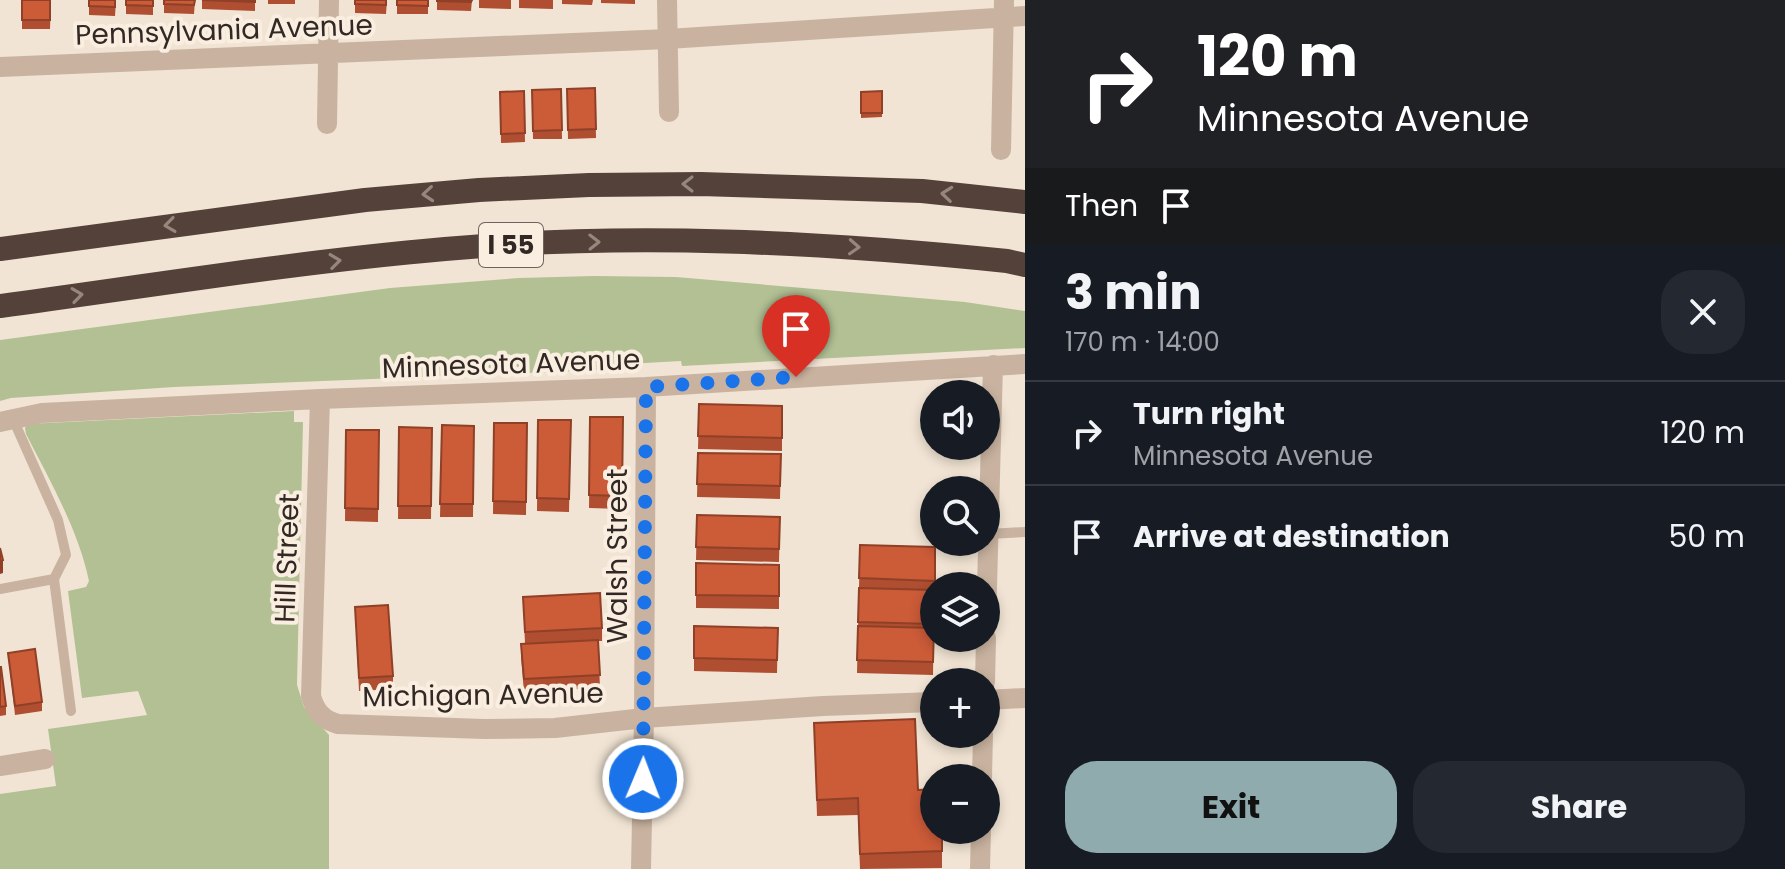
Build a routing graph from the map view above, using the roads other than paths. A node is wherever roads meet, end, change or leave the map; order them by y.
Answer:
1 (329, 0) edge
2 (667, 0) edge
3 (1011, 11) edge
4 (668, 39) junction
5 (327, 55) junction
6 (0, 67) edge
7 (669, 112) dead end
8 (327, 124) dead end
9 (1001, 150) dead end
10 (1025, 202) edge
11 (0, 249) edge
12 (1025, 265) edge
13 (0, 306) edge
14 (1025, 364) edge
15 (993, 365) junction
16 (646, 387) junction
17 (320, 399) junction
18 (6, 421) edge
19 (990, 476) edge
20 (1025, 532) edge
21 (1000, 533) edge
22 (54, 579) junction
23 (0, 589) edge
24 (1025, 698) edge
25 (1000, 699) edge
26 (920, 703) edge
27 (71, 711) dead end
28 (322, 717) joint
29 (644, 718) junction
30 (45, 759) dead end
31 (0, 766) edge
32 (981, 844) edge
33 (641, 869) edge
34 (980, 869) edge

1 - 5 street
2 - 4 street
3 - 4 street, Pennsylvania Avenue
3 - 9 street
4 - 5 street, Pennsylvania Avenue
4 - 7 street
5 - 6 street, Pennsylvania Avenue
5 - 8 street
10 -> 11 highway, I 55
13 -> 12 highway, I 55
14 - 15 street, Minnesota Avenue
15 - 16 street, Minnesota Avenue
15 - 19 street
16 - 17 street, Minnesota Avenue
16 - 29 street, Walsh Street
17 - 18 street, Minnesota Avenue
17 - 28 street, Hill Street
18 - 22 lane
20 - 21 lane
22 - 23 lane
22 - 27 lane
24 - 25 street
26 - 29 street, Michigan Avenue
28 - 29 street, Michigan Avenue
29 - 33 street, Walsh Street
30 - 31 street
32 - 34 street

